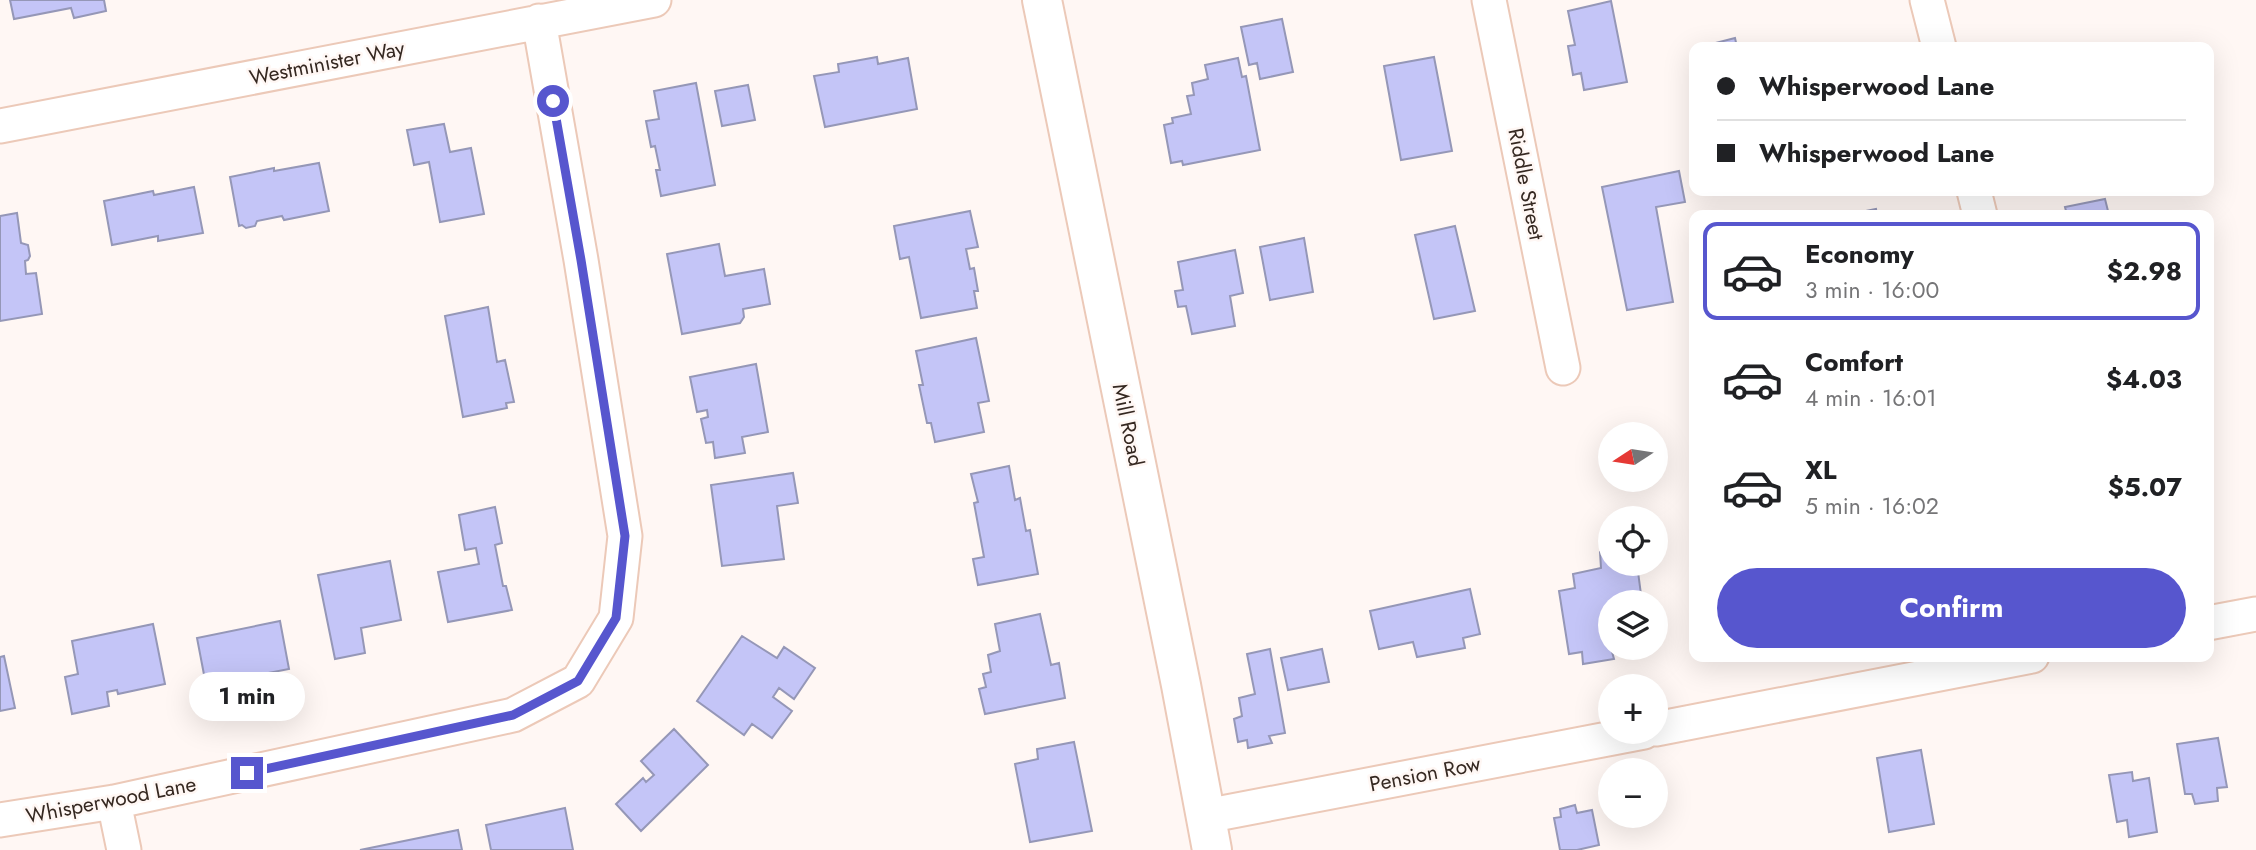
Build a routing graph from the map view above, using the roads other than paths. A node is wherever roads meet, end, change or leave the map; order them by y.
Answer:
1 (654, 0) edge
2 (1042, 0) edge
3 (1489, 0) edge
4 (1927, 0) edge
5 (539, 21) junction
6 (1938, 42) edge
7 (0, 126) edge
8 (1563, 368) dead end
9 (2256, 614) edge
10 (2214, 622) edge
11 (2001, 662) edge
12 (1668, 727) edge
13 (1598, 743) edge
14 (114, 802) junction
15 (0, 820) edge
16 (1209, 833) edge
17 (124, 850) edge

1 - 5 street, Westminister Way
2 - 16 street, Mill Road
3 - 8 street, Riddle Street
4 - 6 street
5 - 7 street, Westminister Way
5 - 14 street, Whisperwood Lane
9 - 10 street
11 - 12 street
13 - 16 street, Pension Row
14 - 15 street, Whisperwood Lane
14 - 17 street

